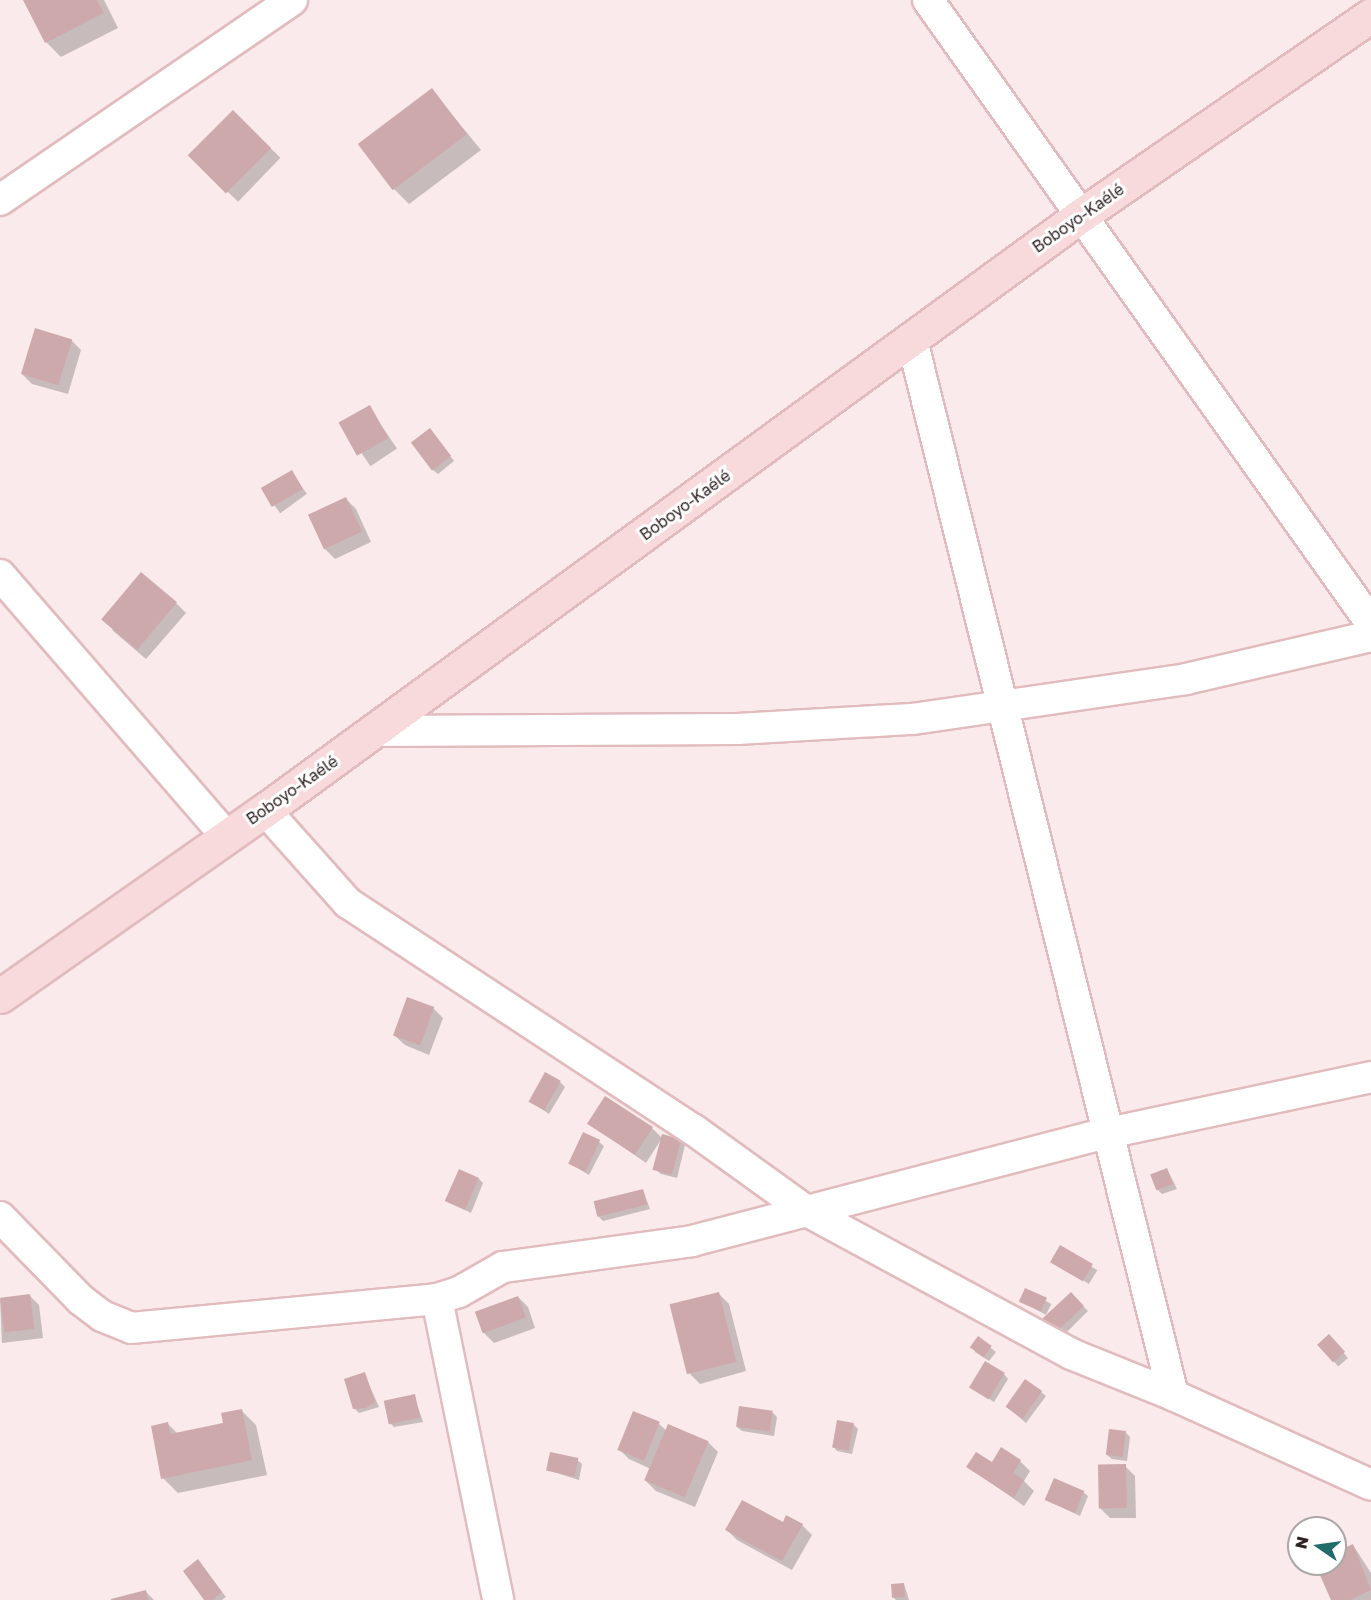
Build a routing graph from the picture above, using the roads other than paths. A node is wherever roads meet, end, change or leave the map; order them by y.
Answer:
1 (292, 0) edge
2 (928, 0) edge
3 (1371, 15) edge
4 (0, 200) edge
5 (1080, 216) junction
6 (912, 339) junction
7 (0, 575) edge
8 (1371, 623) edge
9 (1371, 636) edge
10 (1000, 706) junction
11 (375, 731) junction
12 (266, 810) junction
13 (226, 836) junction
14 (0, 996) edge
15 (1371, 1077) edge
16 (1108, 1133) junction
17 (805, 1210) junction
18 (0, 1217) edge
19 (437, 1299) junction
20 (1173, 1395) junction
21 (1371, 1485) edge
22 (498, 1600) edge

1 - 4 street
2 - 5 street
3 - 5 main road, Boboyo-Kaélé
5 - 6 main road, Boboyo-Kaélé
5 - 8 street
6 - 10 street
6 - 11 main road, Boboyo-Kaélé
7 - 13 street
9 - 10 street
10 - 11 street
10 - 16 street
11 - 12 main road, Boboyo-Kaélé
12 - 13 main road, Boboyo-Kaélé
12 - 17 street
13 - 14 main road, Boboyo-Kaélé
15 - 16 street
16 - 17 street
16 - 20 street
17 - 19 street
17 - 20 street
18 - 19 street
19 - 22 street
20 - 21 street

